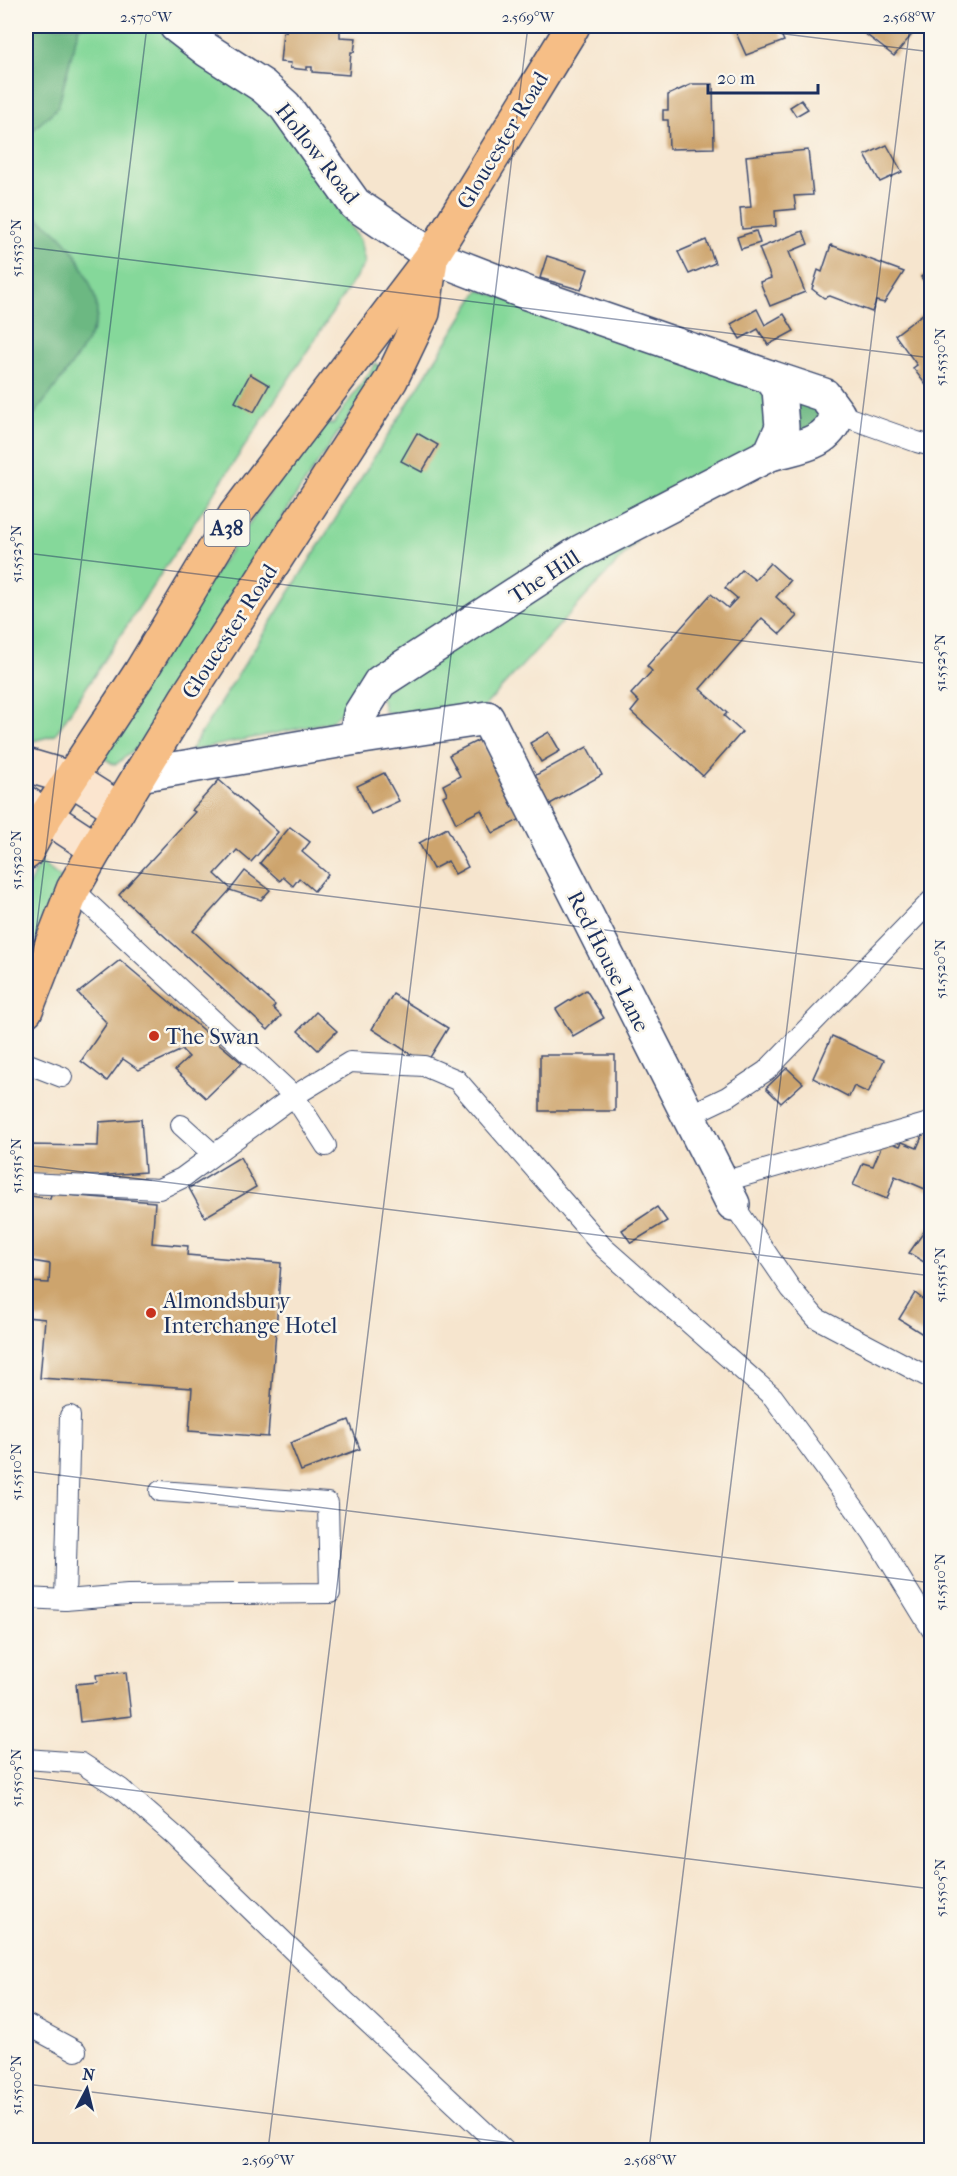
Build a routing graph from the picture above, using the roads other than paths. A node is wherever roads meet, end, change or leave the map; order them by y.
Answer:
1 (176, 26) edge
2 (573, 26) edge
3 (432, 256) junction
4 (770, 377) junction
5 (838, 414) junction
6 (932, 446) edge
7 (770, 454) junction
8 (356, 738) junction
9 (26, 765) edge
10 (139, 775) junction
11 (70, 777) junction
12 (36, 809) edge
13 (119, 809) junction
14 (96, 849) junction
15 (26, 852) edge
16 (73, 889) junction
17 (932, 900) edge
18 (26, 1010) edge
19 (26, 1063) edge
20 (62, 1077) dead end
21 (294, 1096) junction
22 (687, 1116) junction
23 (932, 1122) edge
24 (181, 1125) dead end
25 (326, 1146) dead end
26 (213, 1154) junction
27 (26, 1183) edge
28 (727, 1193) junction
29 (930, 1378) dead end
30 (70, 1416) dead end
31 (160, 1491) dead end
32 (26, 1598) edge
33 (64, 1600) junction
34 (932, 1630) edge
35 (26, 1759) edge
36 (26, 2024) edge
37 (76, 2051) dead end
38 (504, 2151) edge

1 - 3 street, Hollow Road
2 - 3 main road, Gloucester Road / A38
3 - 4 street
3 - 10 main road, Gloucester Road / A38
3 - 11 main road, Gloucester Road / A38
4 - 5 street
4 - 7 street
5 - 6 lane
5 - 7 street, The Hill
7 - 8 street, The Hill
8 - 10 street
8 - 22 street, Red House Lane
9 - 11 street
10 - 13 main road, Gloucester Road / A38
11 - 12 main road, Gloucester Road / A38
11 - 13 street
12 - 14 street
12 - 15 main road, Gloucester Road / A38
13 - 14 main road, Gloucester Road / A38
14 - 16 main road, Gloucester Road / A38
16 - 18 main road, Gloucester Road / A38
16 - 21 lane
17 - 22 lane
19 - 20 lane
21 - 25 lane
21 - 26 lane
21 - 34 lane
22 - 28 street, Red House Lane
23 - 28 lane
24 - 26 lane
26 - 27 lane
28 - 29 lane
30 - 33 lane
31 - 33 lane
32 - 33 lane
35 - 38 lane
36 - 37 lane

